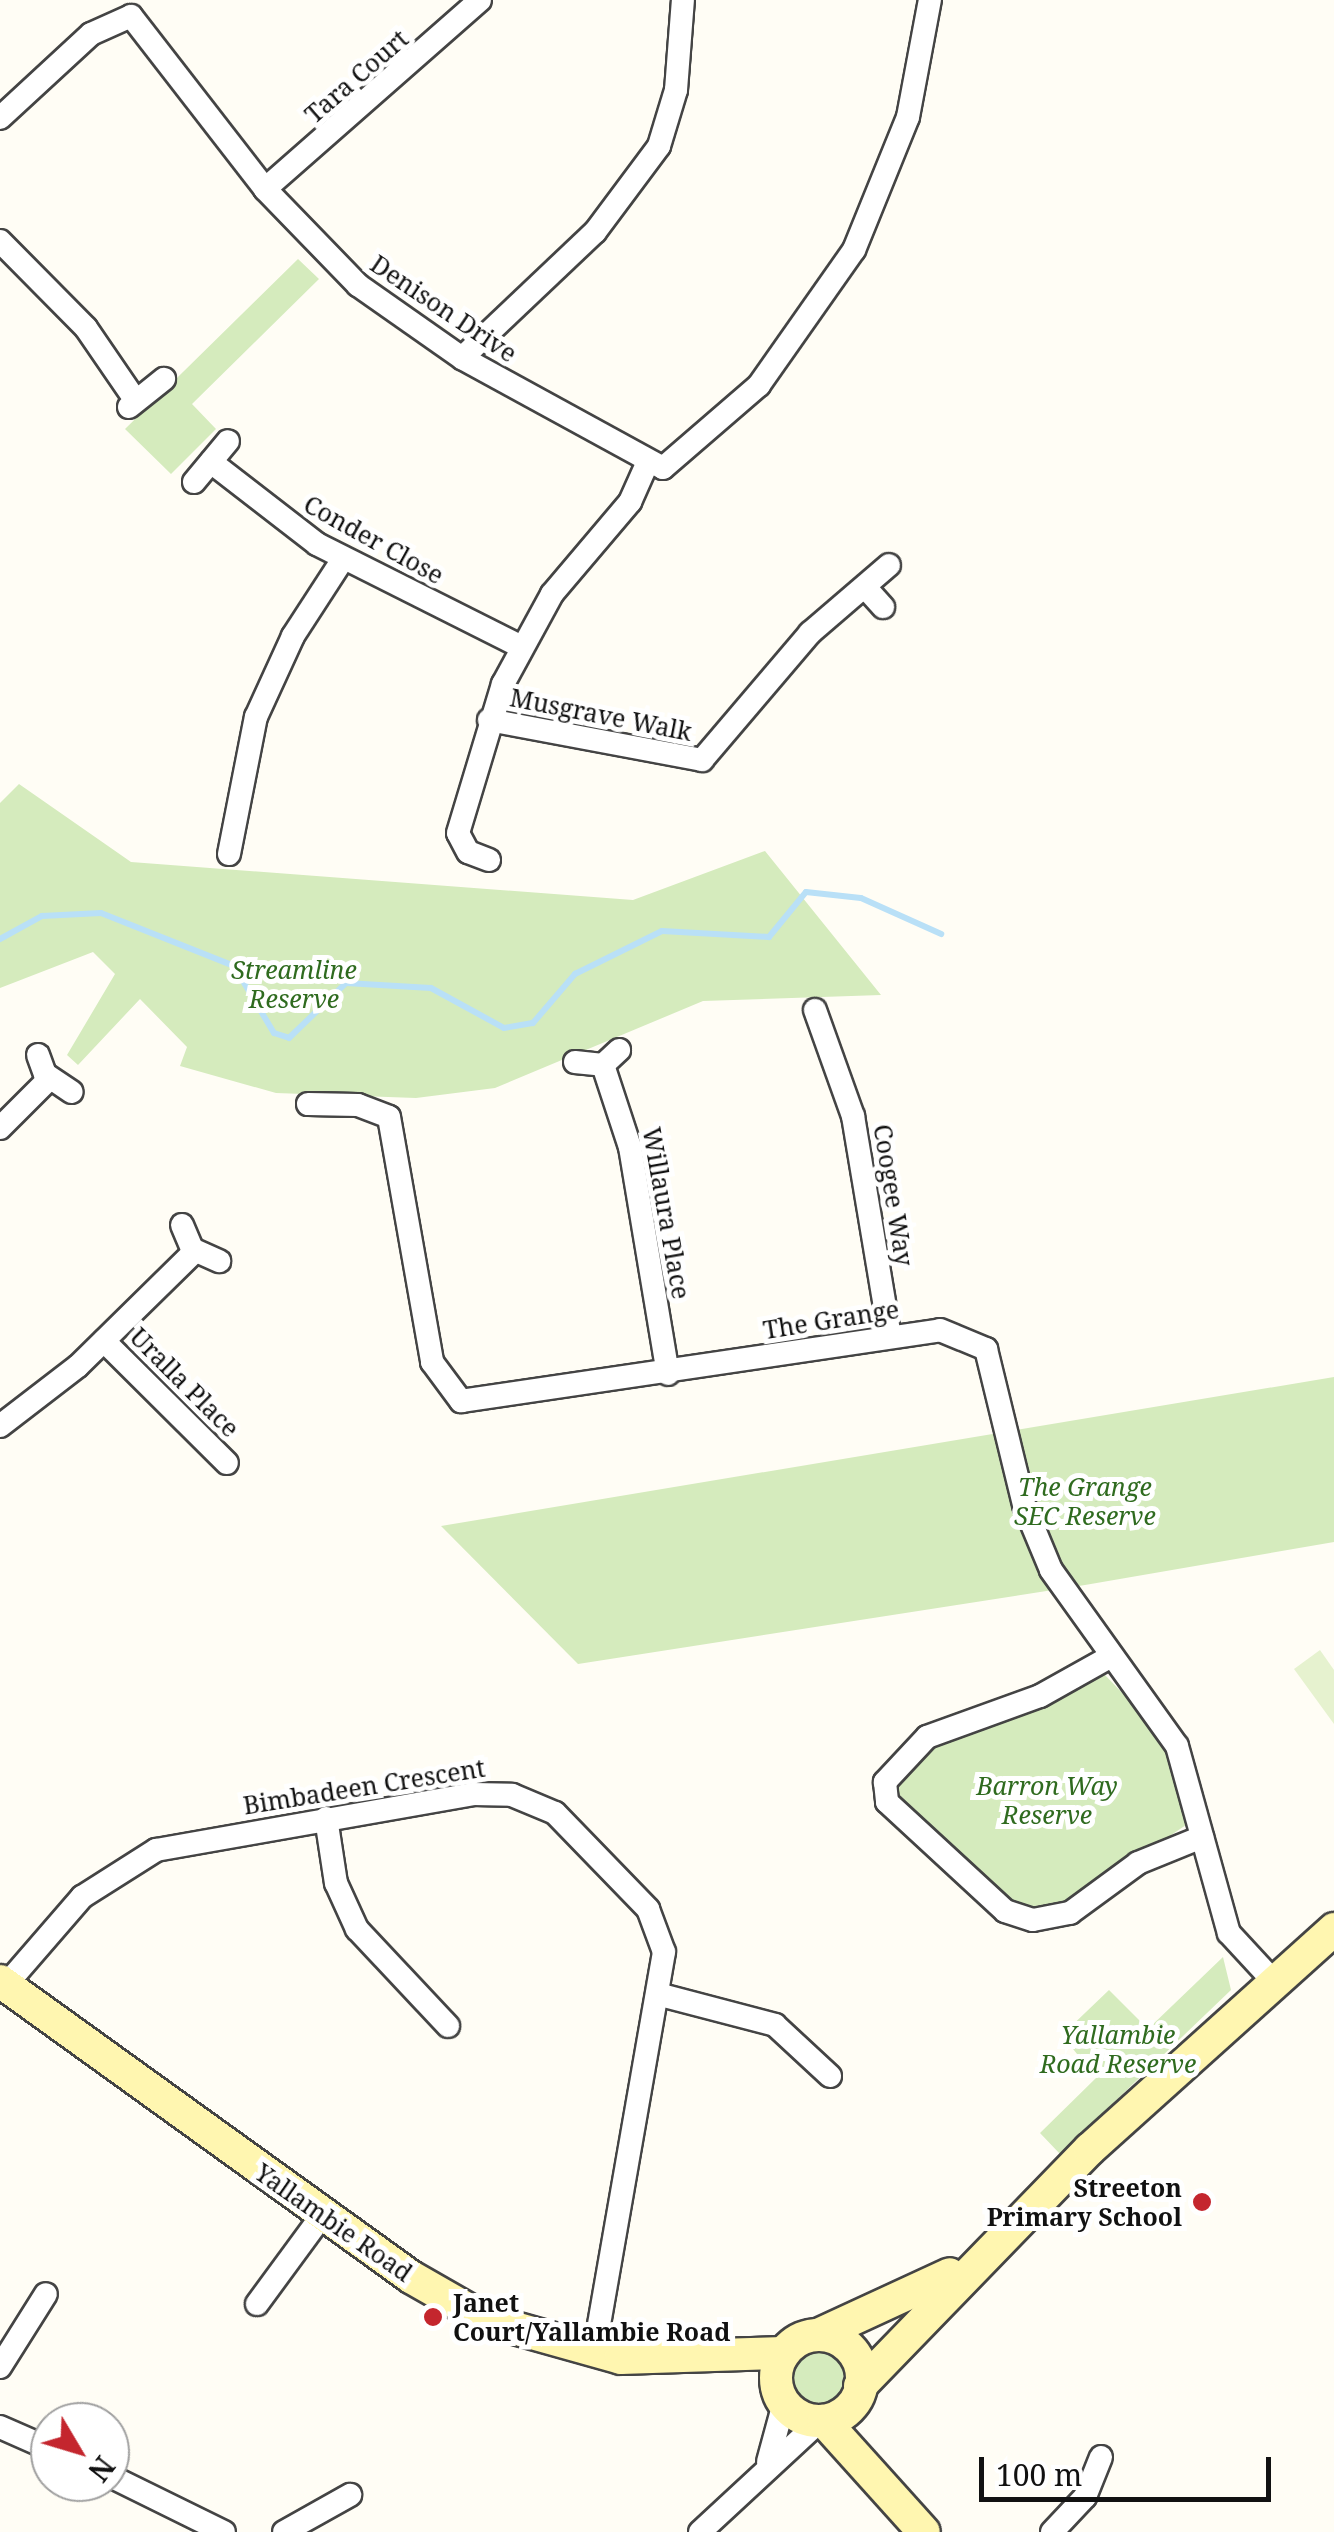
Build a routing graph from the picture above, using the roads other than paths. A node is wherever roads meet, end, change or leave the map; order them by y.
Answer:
1 (480, 0) edge
2 (682, 0) edge
3 (930, 0) edge
4 (132, 8) edge
5 (0, 118) edge
6 (266, 189) junction
7 (0, 241) edge
8 (462, 358) junction
9 (164, 379) dead end
10 (228, 441) dead end
11 (210, 462) junction
12 (646, 466) junction
13 (194, 482) dead end
14 (343, 560) junction
15 (889, 565) dead end
16 (864, 587) junction
17 (884, 607) dead end
18 (522, 647) junction
19 (489, 720) junction
20 (229, 854) dead end
21 (488, 860) dead end
22 (815, 1010) dead end
23 (38, 1055) dead end
24 (575, 1062) dead end
25 (49, 1078) junction
26 (72, 1092) dead end
27 (308, 1104) dead end
28 (0, 1128) edge
29 (182, 1225) dead end
30 (195, 1252) junction
31 (218, 1261) dead end
32 (890, 1336) junction
33 (104, 1340) junction
34 (668, 1374) junction
35 (0, 1426) edge
36 (226, 1463) dead end
37 (1108, 1658) junction
38 (326, 1818) junction
39 (1202, 1836) junction
40 (1334, 1904) edge
41 (1334, 1928) edge
42 (1270, 1974) junction
43 (3, 1983) edge
44 (662, 1996) junction
45 (448, 2026) dead end
46 (830, 2076) dead end
47 (323, 2214) junction
48 (979, 2256) junction
49 (46, 2294) dead end
50 (257, 2304) dead end
51 (818, 2336) junction
52 (594, 2354) junction
53 (0, 2367) edge
54 (781, 2380) junction
55 (859, 2391) junction
56 (822, 2421) junction
57 (0, 2426) edge
58 (30, 2440) edge
59 (1101, 2457) dead end
60 (764, 2470) junction
61 (130, 2486) edge
62 (882, 2489) junction
63 (350, 2495) dead end
64 (224, 2532) edge
65 (284, 2532) edge
66 (700, 2532) edge
67 (924, 2532) edge
68 (1052, 2532) edge

1 - 6 street, Tara Court
2 - 8 street
3 - 12 street
4 - 5 street
4 - 6 street, Denison Drive
6 - 8 street, Denison Drive
7 - 9 street
8 - 12 street, Denison Drive
10 - 11 street
11 - 13 street
11 - 14 street, Conder Close
12 - 18 street
14 - 18 street, Conder Close
14 - 20 street
15 - 16 street, Musgrave Walk
16 - 17 street
16 - 19 street, Musgrave Walk
18 - 19 street
19 - 21 street
22 - 32 street, Coogee Way
23 - 25 street
24 - 34 street, Willaura Place
25 - 26 street
25 - 28 street
27 - 34 street, The Grange
29 - 30 street
30 - 31 street
30 - 33 street
32 - 34 street, The Grange
32 - 37 street, The Grange
33 - 35 street
33 - 36 street, Uralla Place
37 - 39 street, The Grange
37 - 39 street
38 - 43 street, Bimbadeen Crescent
38 - 44 street, Bimbadeen Crescent
38 - 45 street
39 - 42 street, The Grange
40 - 42 street
41 - 42 street
42 - 48 street
43 - 47 street, Yallambie Road
44 - 46 street
44 - 52 street, Bimbadeen Crescent
47 - 50 street
47 - 52 street, Yallambie Road
48 - 51 street
48 - 55 street
49 - 53 street
51 - 54 street
51 - 55 street
52 - 54 street, Yallambie Road
54 - 56 street
54 - 60 street
55 - 56 street
55 - 62 street
56 - 60 street
56 - 62 street
57 - 58 street
59 - 68 street
60 - 66 street
61 - 64 street
62 - 67 street
63 - 65 street

